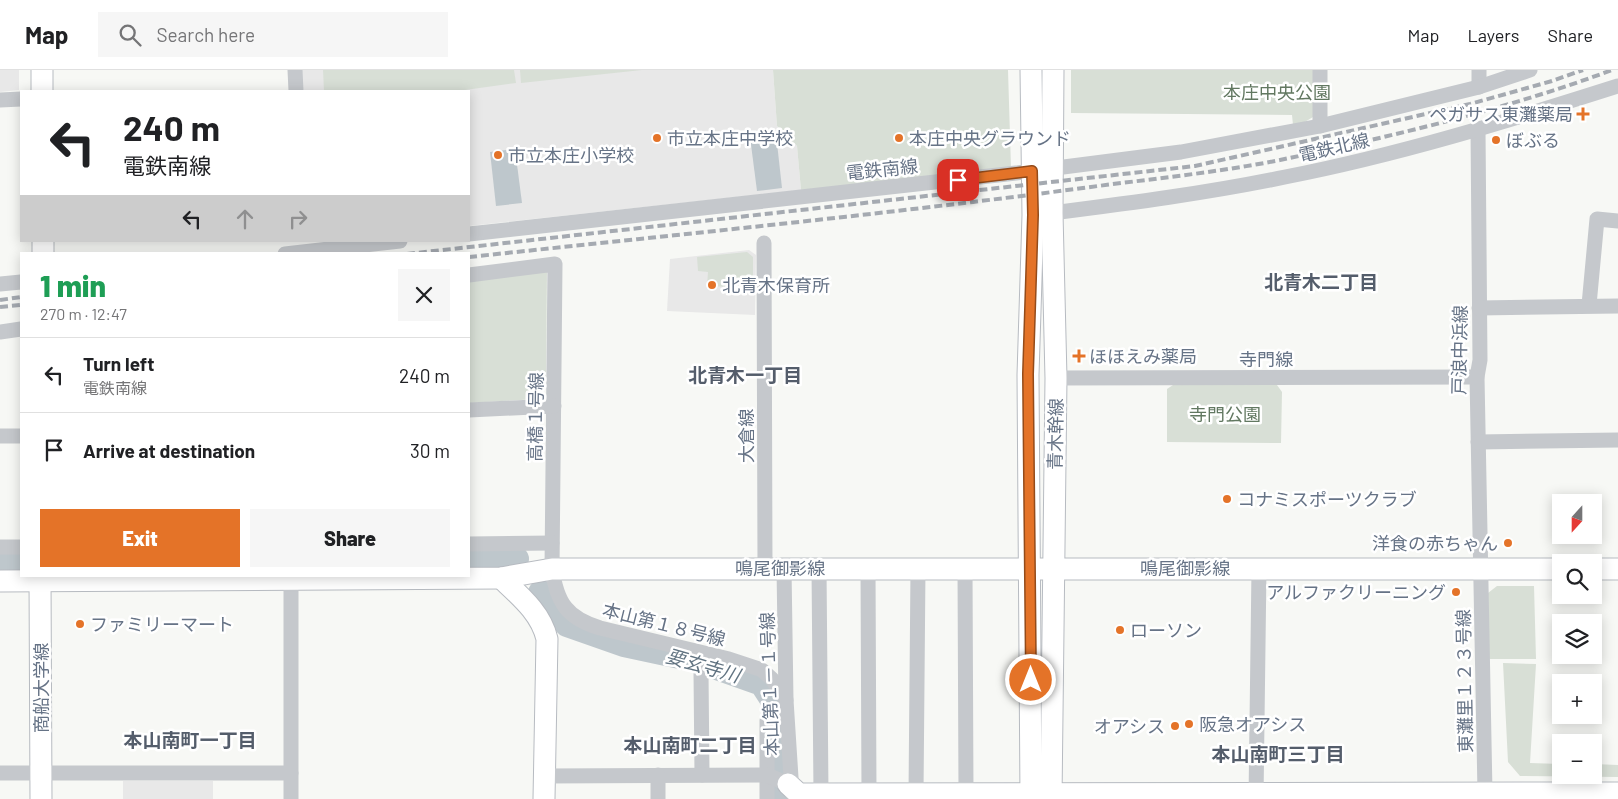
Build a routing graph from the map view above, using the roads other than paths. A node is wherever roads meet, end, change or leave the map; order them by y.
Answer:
1 (42, 70) edge
2 (295, 70) edge
3 (1031, 70) edge
4 (1053, 70) edge
5 (1320, 70) edge
6 (1479, 70) edge
7 (1530, 70) edge
8 (1618, 86) edge
9 (1479, 87) junction
10 (42, 90) edge
11 (296, 90) edge
12 (20, 99) edge
13 (0, 100) edge
14 (1320, 126) junction
15 (1478, 130) junction
16 (1053, 167) junction
17 (1032, 171) junction
18 (1052, 213) junction
19 (1618, 221) edge
20 (470, 234) edge
21 (381, 242) edge
22 (764, 243) dead end
23 (306, 246) edge
24 (290, 252) edge
25 (470, 275) edge
26 (20, 282) edge
27 (0, 284) edge
28 (1589, 305) junction
29 (1618, 306) edge
30 (1479, 308) junction
31 (20, 329) edge
32 (0, 332) edge
33 (1477, 377) junction
34 (1056, 378) junction
35 (554, 406) junction
36 (470, 410) edge
37 (0, 436) edge
38 (20, 436) edge
39 (1618, 440) edge
40 (1478, 442) junction
41 (552, 543) junction
42 (470, 544) edge
43 (0, 546) edge
44 (20, 547) edge
45 (774, 568) junction
46 (819, 568) junction
47 (868, 568) junction
48 (918, 568) junction
49 (965, 568) junction
50 (1031, 568) junction
51 (1053, 568) junction
52 (1259, 568) junction
53 (552, 569) junction
54 (1552, 569) edge
55 (1602, 569) edge
56 (1618, 569) edge
57 (1480, 570) junction
58 (40, 578) edge
59 (290, 578) edge
60 (501, 578) junction
61 (0, 581) edge
62 (701, 672) dead end
63 (786, 700) junction
64 (767, 720) dead end
65 (41, 772) junction
66 (291, 772) junction
67 (0, 773) edge
68 (658, 775) junction
69 (702, 775) junction
70 (545, 776) junction
71 (782, 785) edge
72 (1485, 792) junction
73 (1618, 793) edge
74 (821, 794) junction
75 (869, 794) junction
76 (916, 794) junction
77 (966, 794) junction
78 (1041, 796) edge
79 (1256, 796) edge
80 (1331, 796) edge
81 (1450, 796) edge
82 (41, 799) edge
83 (291, 799) edge
84 (544, 799) edge
85 (658, 799) edge
86 (767, 799) edge

1 - 10 street
2 - 11 street
3 - 17 street, 青木幹線
4 - 16 street, 青木幹線
5 - 14 street
6 - 9 street
7 - 9 street, 電鉄南線
8 - 15 street, 電鉄北線
9 - 14 street, 電鉄南線
12 - 13 street
14 - 16 street, 電鉄南線
15 - 18 street, 電鉄北線
15 - 30 street, 戸浪中浜線
16 - 17 street, 電鉄南線
16 - 18 street, 青木幹線
17 - 20 street, 電鉄南線
17 - 50 street, 青木幹線
18 - 34 street, 青木幹線
19 - 28 street
21 - 23 street
22 - 45 street, 大倉線
23 - 24 street
25 - 35 street, 高橋１号線
26 - 27 street
28 - 29 street
28 - 30 street
30 - 33 street, 戸浪中浜線
31 - 32 street
33 - 34 street, 寺門線
33 - 40 street, 戸浪中浜線
34 - 51 street, 青木幹線
35 - 36 street
35 - 41 street, 高橋１号線
37 - 38 street
39 - 40 street
40 - 57 street, 戸浪中浜線
41 - 42 street
41 - 53 street, 高橋１号線
43 - 44 street
45 - 46 street, 鳴尾御影線
45 - 53 street, 鳴尾御影線
45 - 63 street, 本山第１－１号線
46 - 47 street, 鳴尾御影線
46 - 74 street
47 - 48 street, 鳴尾御影線
47 - 75 street
48 - 49 street, 鳴尾御影線
48 - 76 street
49 - 50 street, 鳴尾御影線
49 - 77 street
50 - 51 street, 鳴尾御影線
50 - 78 street, 青木幹線
51 - 52 street, 鳴尾御影線
51 - 78 street, 青木幹線
52 - 57 street, 鳴尾御影線
52 - 79 street
53 - 60 street, 鳴尾御影線
53 - 63 street, 本山第１８号線
54 - 57 street, 鳴尾御影線
55 - 56 street
57 - 72 street, 東灘里１２３号線
58 - 59 street, 鳴尾御影線
58 - 61 street, 鳴尾御影線
58 - 65 street, 商船大学線
59 - 60 street, 鳴尾御影線
59 - 66 street
60 - 70 street
62 - 69 street
63 - 71 street, 本山第１－１号線
64 - 71 street
65 - 66 street
65 - 67 street
65 - 82 street, 商船大学線
66 - 83 street
68 - 69 street
68 - 70 street
68 - 85 street
69 - 71 street
70 - 84 street
71 - 74 street
71 - 86 street
72 - 73 street
72 - 81 street
74 - 75 street
75 - 76 street
76 - 77 street
77 - 78 street
78 - 79 street
79 - 80 street
80 - 81 street

